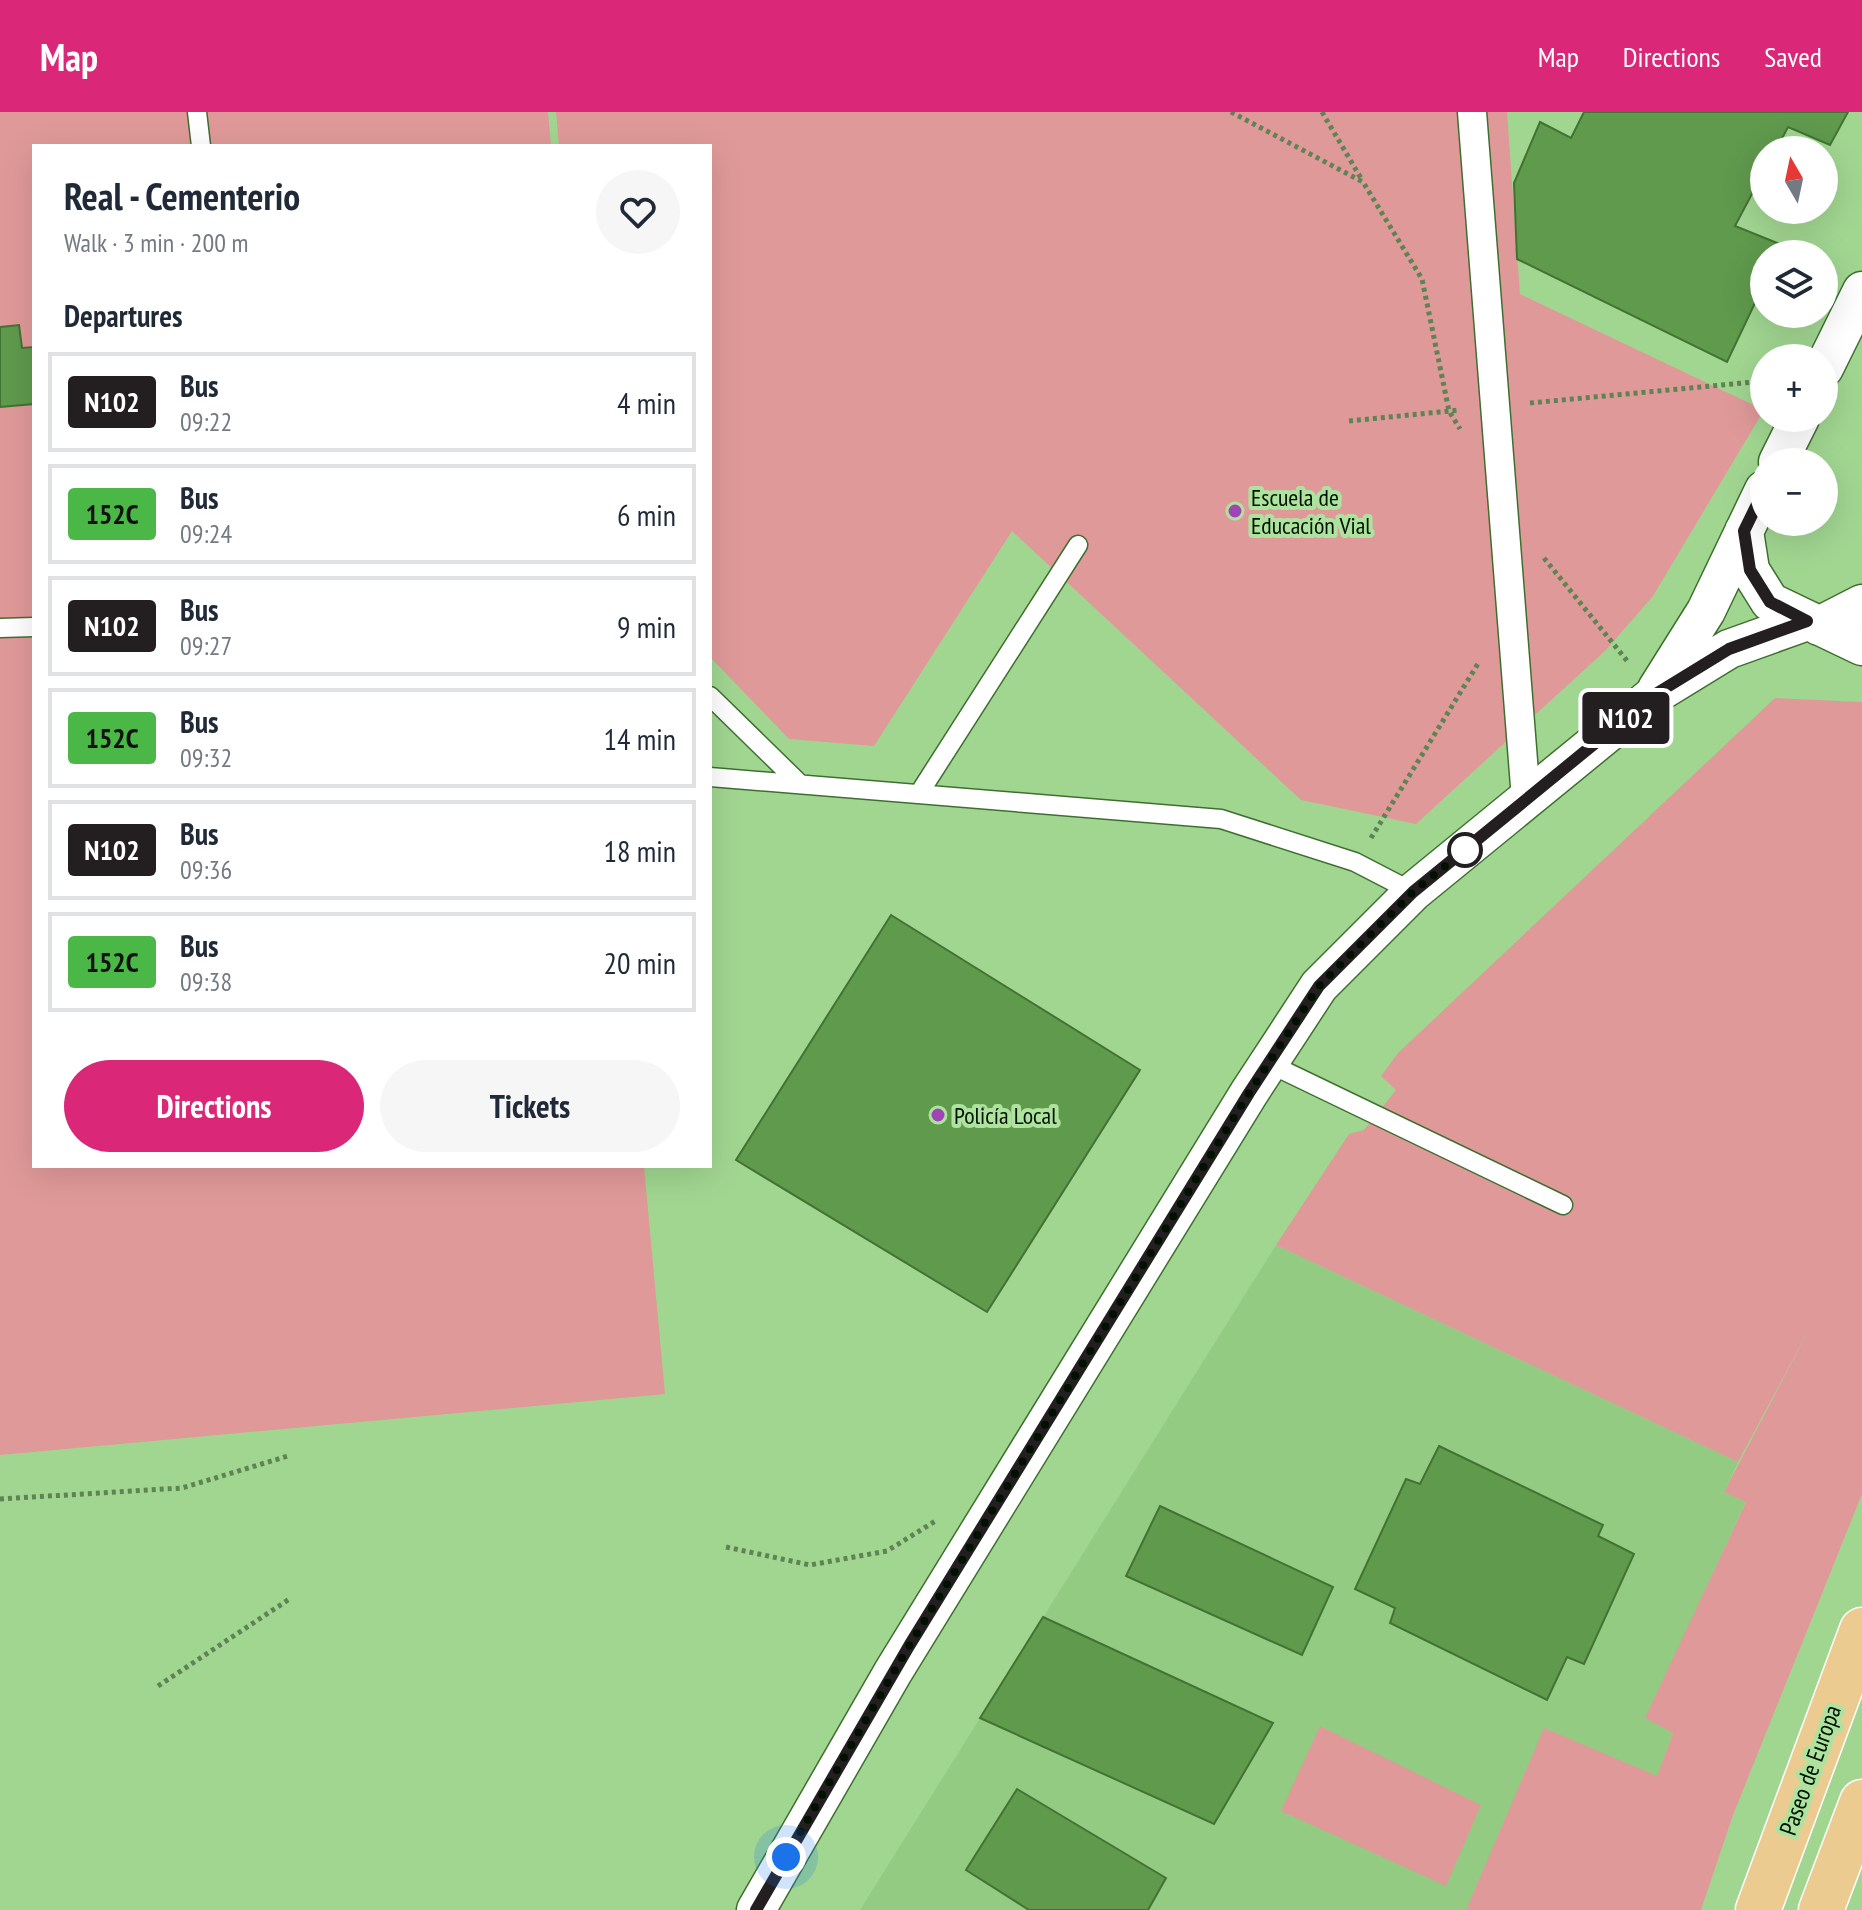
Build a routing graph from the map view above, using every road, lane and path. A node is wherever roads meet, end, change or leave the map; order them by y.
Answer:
1 (197, 112) edge
2 (1231, 112) edge
3 (1322, 112) edge
4 (1472, 112) edge
5 (201, 144) edge
6 (1363, 182) junction
7 (1862, 291) edge
8 (1836, 344) edge
9 (1750, 382) edge
10 (1495, 407) junction
11 (1449, 411) junction
12 (1349, 421) dead end
13 (1465, 439) dead end
14 (1504, 507) junction
15 (1750, 519) edge
16 (1744, 531) junction
17 (1078, 545) dead end
18 (1862, 604) edge
19 (1511, 609) junction
20 (1813, 623) junction
21 (32, 627) edge
22 (0, 628) edge
23 (1862, 646) edge
24 (1654, 695) junction
25 (712, 698) edge
26 (712, 777) edge
27 (800, 784) junction
28 (920, 792) junction
29 (1526, 799) junction
30 (1355, 862) junction
31 (1413, 892) junction
32 (1268, 1063) junction
33 (1563, 1205) dead end
34 (288, 1456) dead end
35 (0, 1499) edge
36 (726, 1547) dead end
37 (887, 1551) dead end
38 (291, 1598) dead end
39 (1862, 1630) edge
40 (158, 1686) dead end
41 (1862, 1802) edge
42 (756, 1910) edge
43 (1758, 1910) edge
44 (1821, 1910) edge

1 - 5 lane
2 - 6 path
3 - 6 path
4 - 10 street
6 - 11 path
7 - 8 street
9 - 10 path
10 - 11 path
10 - 14 street
11 - 12 path
11 - 13 path
14 - 19 street
14 - 24 path
15 - 16 street
16 - 20 street
16 - 24 street
17 - 28 lane
18 - 20 street
19 - 29 street
19 - 30 path
20 - 23 street
20 - 24 street
21 - 22 lane
24 - 29 street
25 - 27 lane
26 - 27 lane
27 - 28 lane
28 - 30 lane
29 - 31 street
30 - 31 lane
31 - 32 street
32 - 33 lane
32 - 42 street
34 - 35 path
36 - 37 path
38 - 40 path
39 - 43 main road, Paseo de Europa
41 - 44 main road

